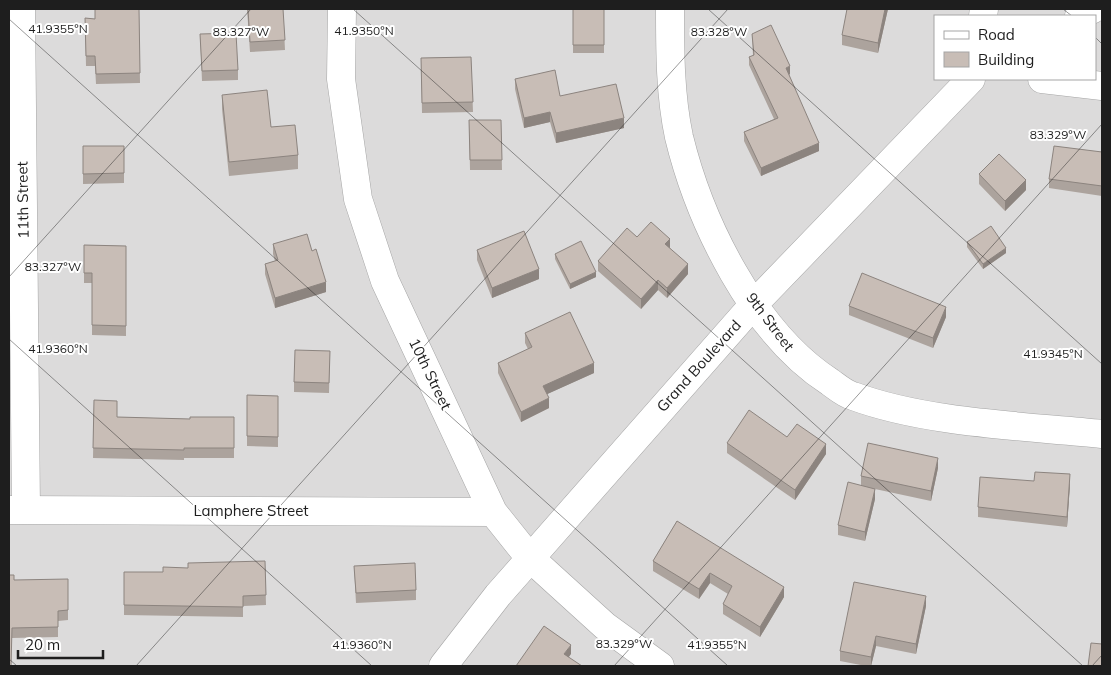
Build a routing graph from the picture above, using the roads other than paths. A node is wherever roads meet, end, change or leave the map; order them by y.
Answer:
1 (22, 9) edge
2 (342, 9) edge
3 (670, 9) edge
4 (1093, 9) edge
5 (1082, 15) edge
6 (970, 80) edge
7 (1051, 80) edge
8 (1102, 86) edge
9 (754, 304) junction
10 (1102, 434) edge
11 (17, 510) edge
12 (493, 512) junction
13 (530, 558) junction
14 (443, 666) edge
15 (660, 666) edge

1 - 11 street, 11th Street
2 - 12 street, 10th Street
3 - 9 street, 9th Street
4 - 5 street
6 - 9 street, Grand Boulevard
7 - 8 street
9 - 10 street, 9th Street
9 - 13 street, Grand Boulevard
11 - 12 street, Lamphere Street
12 - 13 street, 10th Street
13 - 14 street, Grand Boulevard
13 - 15 street, 10th Street

